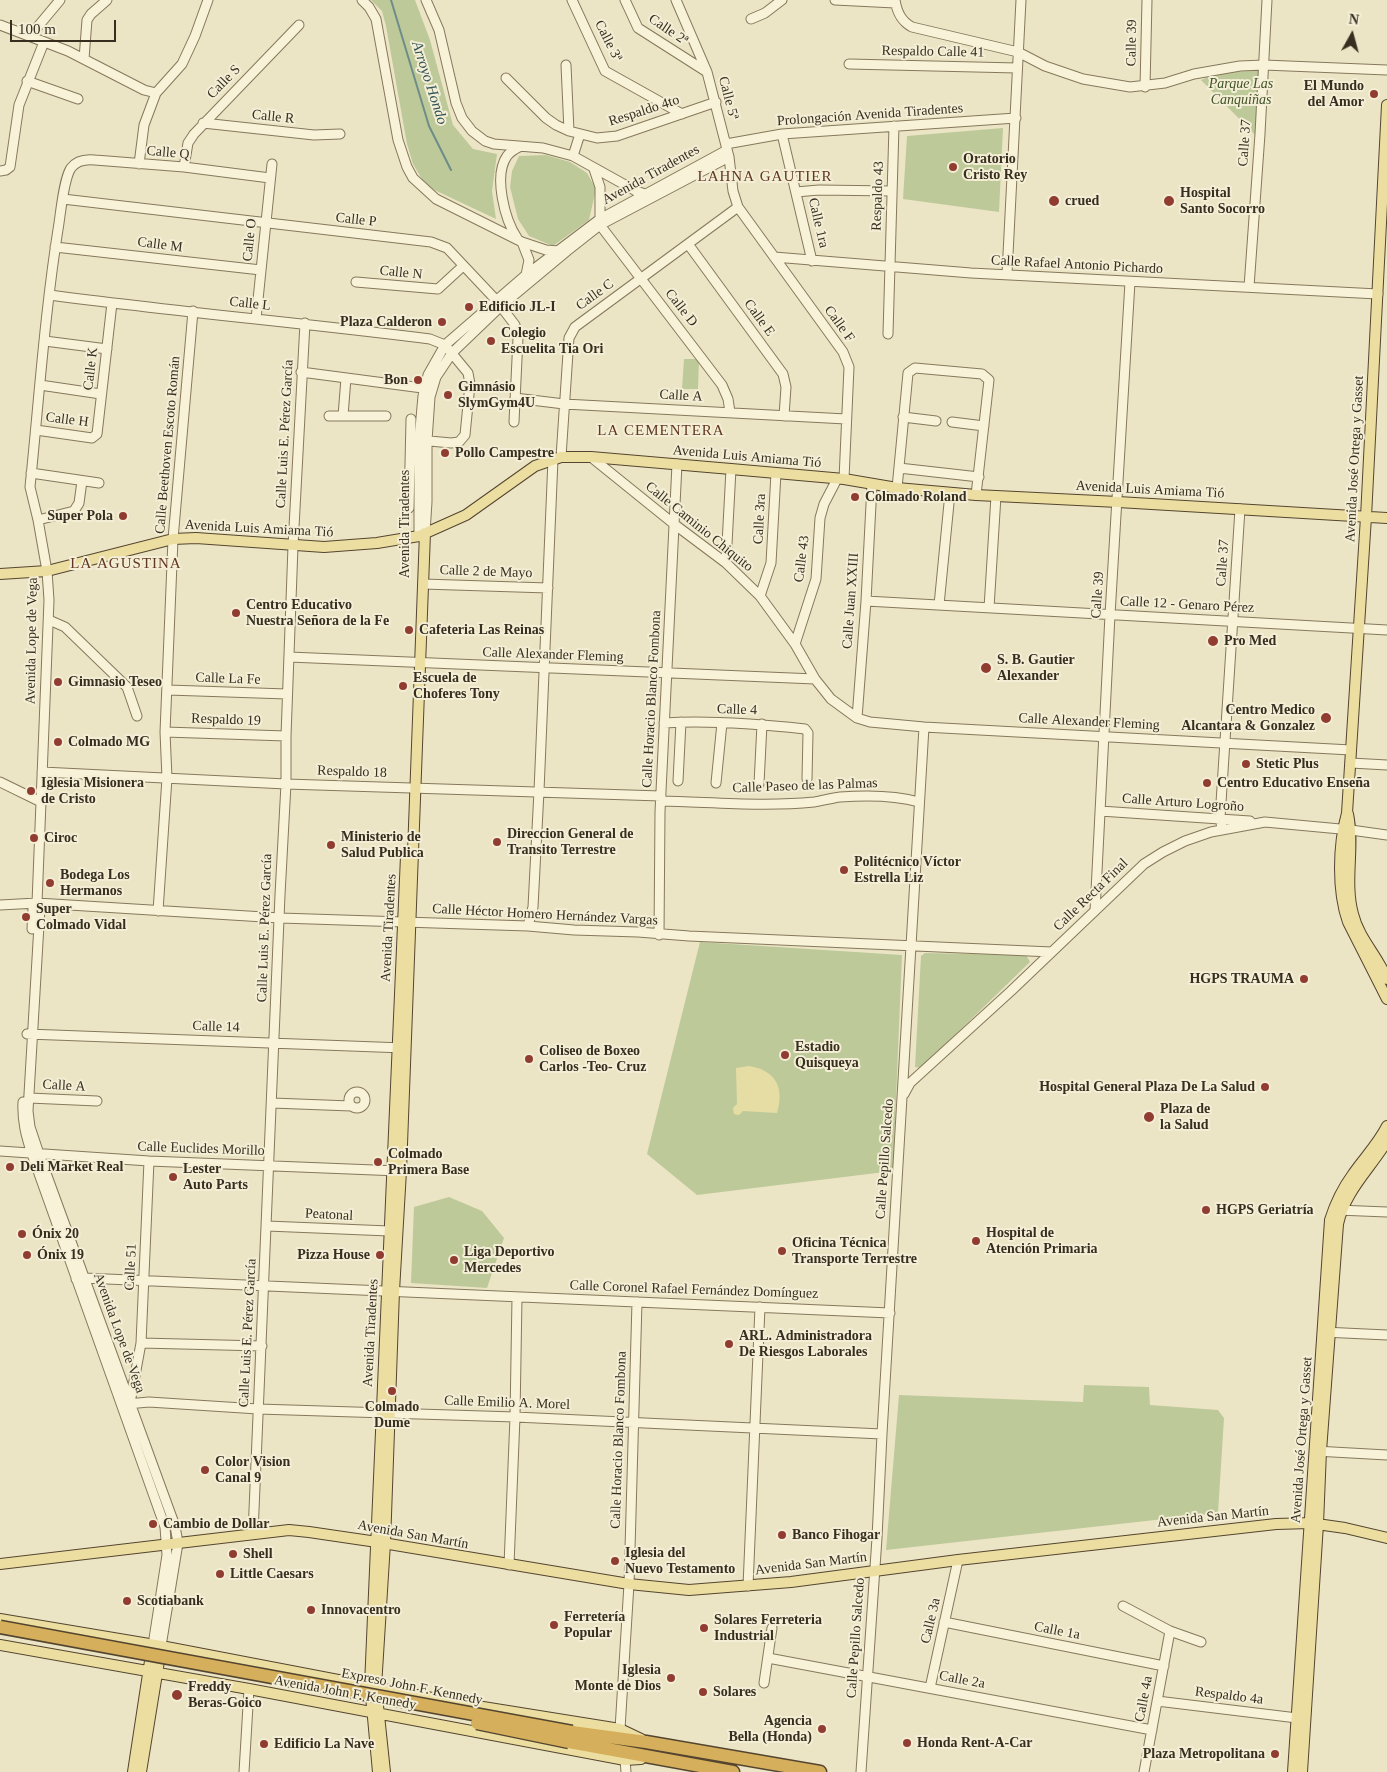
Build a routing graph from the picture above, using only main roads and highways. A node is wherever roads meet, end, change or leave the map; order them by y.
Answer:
1 (1387, 105) edge
2 (1366, 517) junction
3 (1387, 518) edge
4 (422, 535) junction
5 (0, 574) edge
6 (417, 662) junction
7 (1347, 830) junction
8 (1385, 968) edge
9 (1387, 979) edge
10 (1387, 999) edge
11 (1387, 1126) edge
12 (1387, 1141) edge
13 (396, 1171) junction
14 (1337, 1210) junction
15 (390, 1291) junction
16 (1314, 1524) junction
17 (1387, 1538) edge
18 (381, 1542) junction
19 (0, 1564) edge
20 (0, 1619) edge
21 (0, 1627) edge
22 (78, 1632) junction
23 (0, 1635) edge
24 (0, 1645) edge
25 (157, 1645) junction
26 (75, 1659) junction
27 (234, 1660) junction
28 (153, 1671) junction
29 (302, 1673) junction
30 (231, 1686) junction
31 (373, 1686) junction
32 (298, 1699) junction
33 (458, 1703) junction
34 (376, 1713) junction
35 (453, 1727) junction
36 (570, 1737) junction
37 (646, 1742) junction
38 (655, 1758) junction
39 (133, 1772) edge
40 (141, 1772) edge
41 (378, 1772) edge
42 (385, 1772) edge
43 (733, 1772) edge
44 (820, 1772) edge
45 (1293, 1772) edge
46 (1302, 1772) edge

1 - 2 main road, Avenida José Ortega y Gasset
2 - 3 main road, Avenida Luis Amiama Tió
2 - 4 main road, Avenida Luis Amiama Tió
2 - 7 main road, Avenida José Ortega y Gasset
4 - 5 main road, Avenida Luis Amiama Tió
4 - 6 main road, Avenida Tiradentes
4 - 6 main road, Avenida Tiradentes
6 - 13 main road, Avenida Tiradentes
7 - 8 main road, Avenida José Ortega y Gasset
7 - 10 main road, Avenida José Ortega y Gasset
8 - 9 main road, Avenida José Ortega y Gasset
11 - 14 main road, Avenida José Ortega y Gasset
12 - 14 main road, Avenida José Ortega y Gasset
13 - 15 main road, Avenida Tiradentes
13 - 15 main road, Avenida Tiradentes
14 - 16 main road, Avenida José Ortega y Gasset
15 - 18 main road, Avenida Tiradentes
16 - 17 main road, Avenida San Martín
16 - 18 main road, Avenida San Martín
16 - 45 main road, Avenida José Ortega y Gasset
16 - 46 main road, Avenida José Ortega y Gasset
18 - 19 main road, Avenida San Martín
18 - 31 main road, Avenida Tiradentes
20 - 22 main road, Avenida John F. Kennedy
21 - 36 highway, Expreso John F. Kennedy, bridge
22 - 25 main road, Avenida John F. Kennedy
22 - 26 main road
23 - 36 highway, Expreso John F. Kennedy, bridge
24 - 26 main road, Avenida John F. Kennedy
25 - 27 main road, Avenida John F. Kennedy
25 - 28 main road, Avenida Lope de Vega
26 - 28 main road, Avenida John F. Kennedy
27 - 29 main road, Avenida John F. Kennedy
27 - 30 main road
28 - 30 main road, Avenida John F. Kennedy
28 - 39 main road, Avenida Lope de Vega
28 - 40 main road, Avenida Lope de Vega
29 - 31 main road, Avenida John F. Kennedy
29 - 32 main road
30 - 32 main road, Avenida John F. Kennedy
31 - 33 main road, Avenida John F. Kennedy
31 - 34 main road, Avenida Tiradentes
32 - 34 main road, Avenida John F. Kennedy
33 - 35 main road
33 - 37 main road, Avenida John F. Kennedy
34 - 35 main road, Avenida John F. Kennedy
34 - 41 main road, Avenida Tiradentes
34 - 42 main road, Avenida Tiradentes
35 - 38 main road, Avenida John F. Kennedy
36 - 37 highway, Expreso John F. Kennedy
36 - 38 highway, Expreso John F. Kennedy
37 - 44 highway, Expreso John F. Kennedy
38 - 43 highway, Expreso John F. Kennedy

